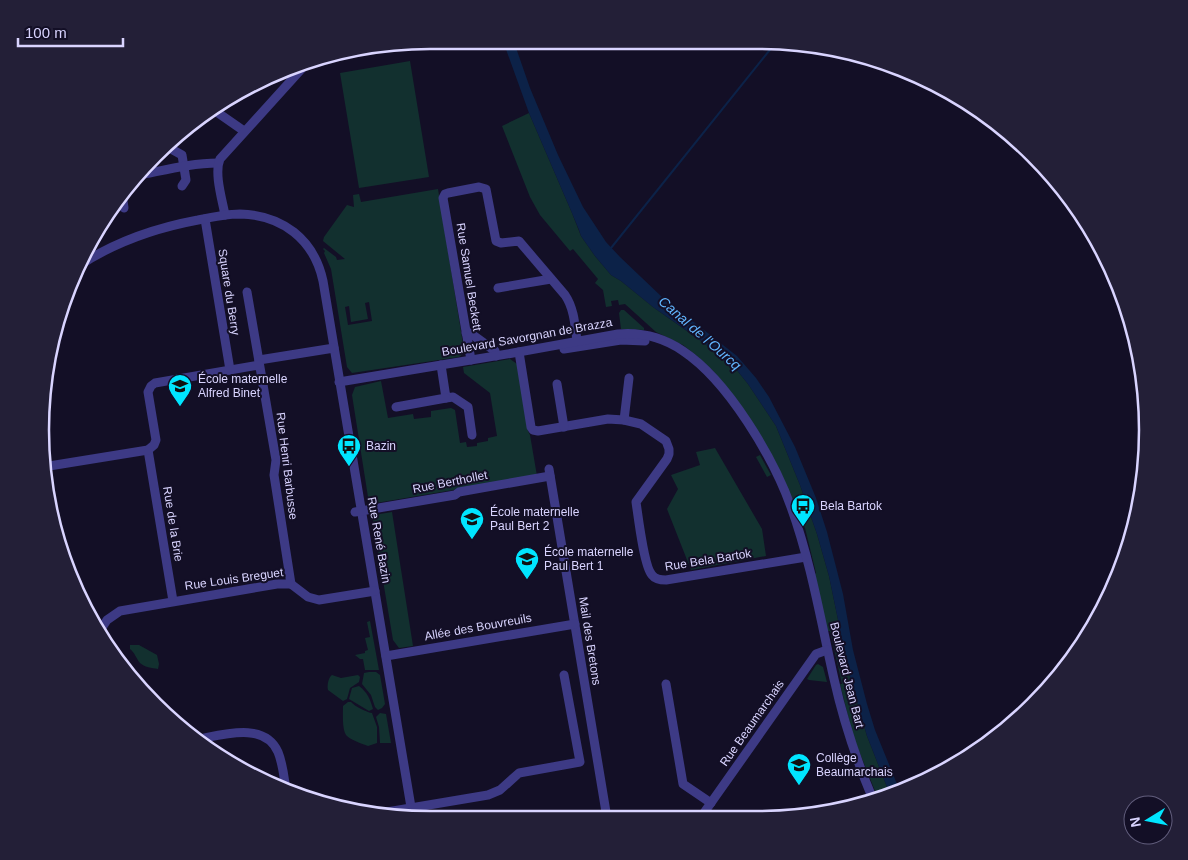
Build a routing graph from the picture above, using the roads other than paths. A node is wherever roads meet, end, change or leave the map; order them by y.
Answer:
1 (297, 73) edge
2 (218, 113) edge
3 (244, 131) junction
4 (173, 150) dead end
5 (218, 163) junction
6 (184, 167) junction
7 (148, 173) edge
8 (182, 186) dead end
9 (123, 204) edge
10 (124, 208) dead end
11 (225, 215) junction
12 (205, 219) junction
13 (89, 260) edge
14 (551, 278) junction
15 (498, 288) dead end
16 (247, 292) dead end
17 (466, 333) junction
18 (577, 341) junction
19 (544, 347) junction
20 (334, 348) junction
21 (682, 350) junction
22 (519, 352) junction
23 (496, 356) junction
24 (470, 360) junction
25 (259, 363) junction
26 (441, 365) junction
27 (230, 370) junction
28 (629, 378) dead end
29 (340, 382) junction
30 (557, 384) dead end
31 (446, 398) junction
32 (396, 407) dead end
33 (624, 420) junction
34 (564, 427) junction
35 (472, 435) dead end
36 (148, 450) junction
37 (51, 466) edge
38 (549, 473) joint
39 (358, 511) junction
40 (806, 557) junction
41 (291, 584) junction
42 (375, 591) junction
43 (173, 601) junction
44 (574, 624) junction
45 (103, 626) edge
46 (827, 650) junction
47 (386, 656) junction
48 (564, 675) dead end
49 (666, 684) dead end
50 (206, 738) edge
51 (284, 782) edge
52 (870, 794) edge
53 (711, 803) junction
54 (411, 808) junction
55 (401, 810) edge
56 (606, 811) edge
57 (706, 811) edge

1 - 3 street
2 - 3 street
3 - 5 street
4 - 6 street
5 - 6 street
5 - 11 street
6 - 7 street
6 - 8 street
9 - 10 street
11 - 12 street, Rue René Bazin
11 - 20 street, Rue René Bazin
12 - 13 street, Rue René Bazin
12 - 27 street, Square du Berry
14 - 15 street
14 - 17 street, Rue Samuel Beckett
14 - 18 street
16 - 25 street, Rue Henri Barbusse
17 - 23 street
17 - 24 street, Rue Samuel Beckett
18 - 19 street, Boulevard Savorgnan de Brazza
18 - 21 street, Boulevard Savorgnan de Brazza
19 - 21 street
19 - 22 street, Boulevard Savorgnan de Brazza
20 - 25 street
20 - 29 street, Rue René Bazin
21 - 40 street, Boulevard Savorgnan de Brazza
22 - 23 street, Boulevard Savorgnan de Brazza
22 - 34 street, Rue Bela Bartok
23 - 24 street, Boulevard Savorgnan de Brazza
24 - 26 street, Boulevard Savorgnan de Brazza
25 - 27 street
25 - 41 street, Rue Henri Barbusse
26 - 29 street, Boulevard Savorgnan de Brazza
26 - 31 street
27 - 36 street
28 - 33 street
29 - 39 street, Rue René Bazin
30 - 34 street
31 - 32 street
31 - 35 street
33 - 34 street, Rue Bela Bartok
33 - 40 street, Rue Bela Bartok
36 - 37 street
36 - 43 street, Rue de la Brie
38 - 39 street, Rue Berthollet
38 - 44 street, Mail des Bretons
39 - 42 street, Rue René Bazin
40 - 46 street, Boulevard Jean Bart
41 - 42 street, Rue Louis Breguet
41 - 43 street, Rue Louis Breguet
42 - 47 street, Rue René Bazin
43 - 45 street, Rue Louis Breguet
44 - 47 street, Allée des Bouvreuils
44 - 56 street, Mail des Bretons
46 - 52 street, Boulevard Jean Bart
46 - 53 street, Rue Beaumarchais
47 - 54 street, Rue René Bazin
48 - 54 street
49 - 53 street
50 - 51 street
53 - 57 street, Rue Beaumarchais
54 - 55 street

